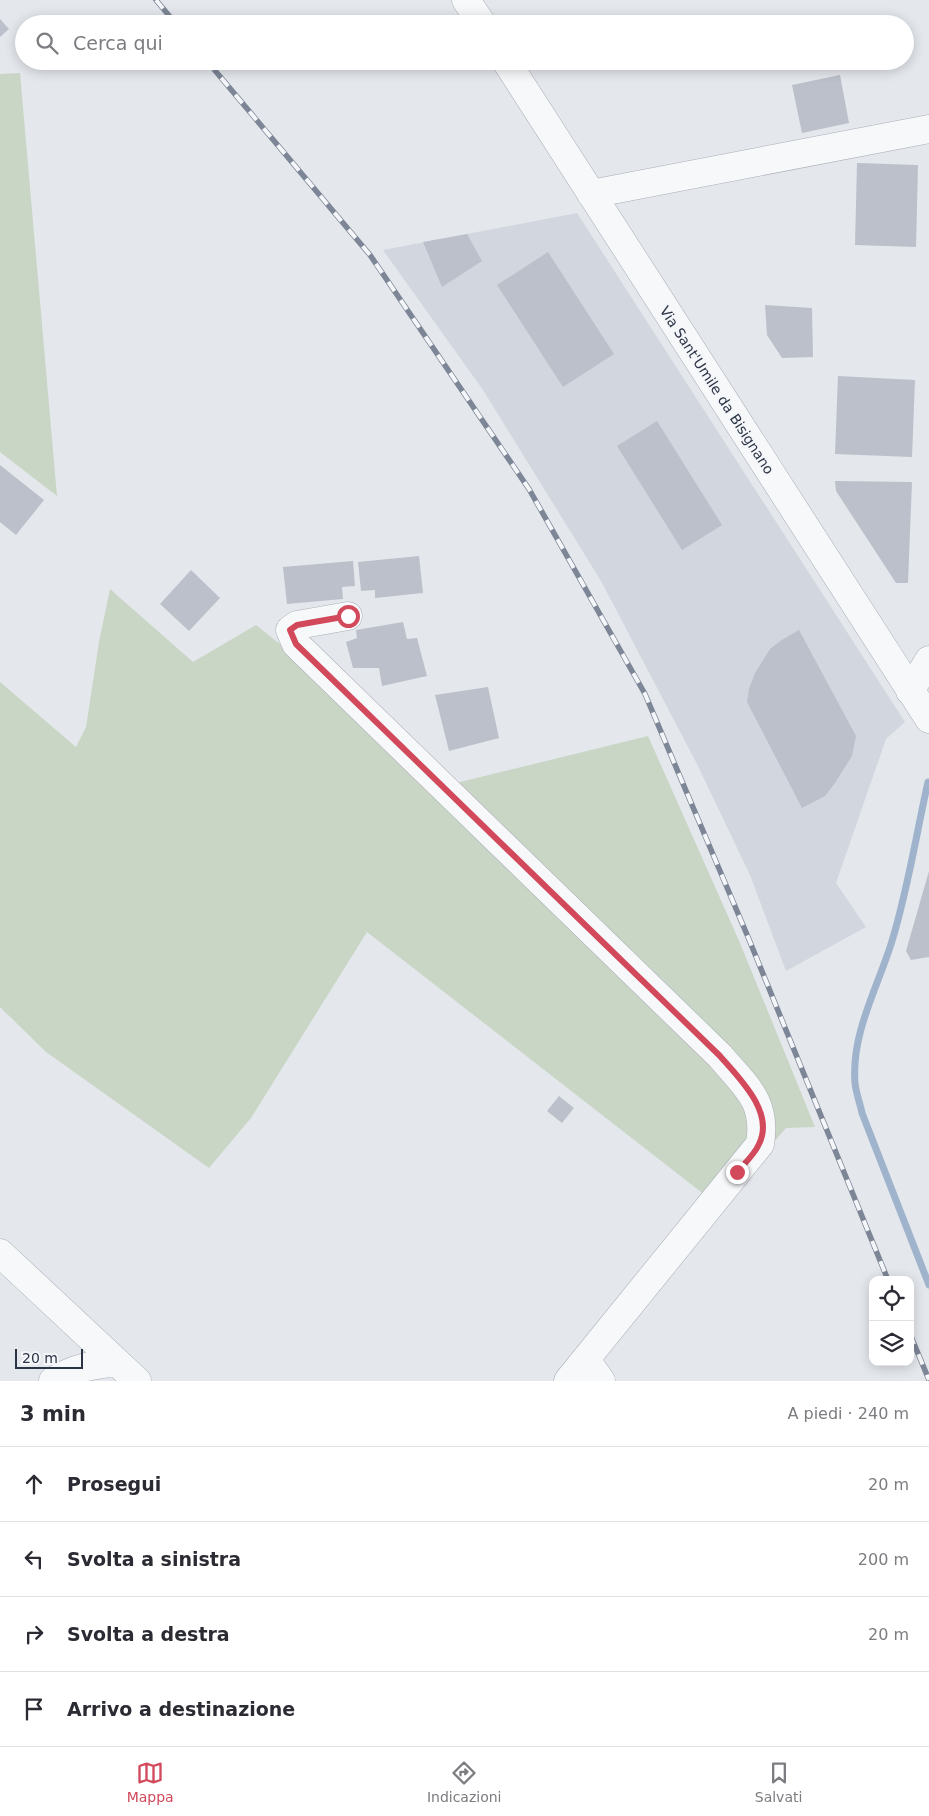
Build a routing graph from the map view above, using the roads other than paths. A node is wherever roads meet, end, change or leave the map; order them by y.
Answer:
1 (466, 0) edge
2 (476, 15) edge
3 (512, 70) edge
4 (929, 129) edge
5 (591, 194) junction
6 (348, 616) dead end
7 (929, 660) edge
8 (910, 691) junction
9 (929, 719) edge
10 (0, 1253) edge
11 (116, 1362) junction
12 (594, 1370) edge
13 (53, 1381) edge
14 (137, 1381) edge
15 (568, 1381) edge

1 - 2 street
3 - 5 street, Via Sant'Umile da Bisignano
4 - 5 street
5 - 8 street, Via Sant'Umile da Bisignano
6 - 12 street
7 - 8 street
8 - 9 street, Via Sant'Umile da Bisignano
10 - 11 street
11 - 13 street
11 - 14 street
12 - 15 street

